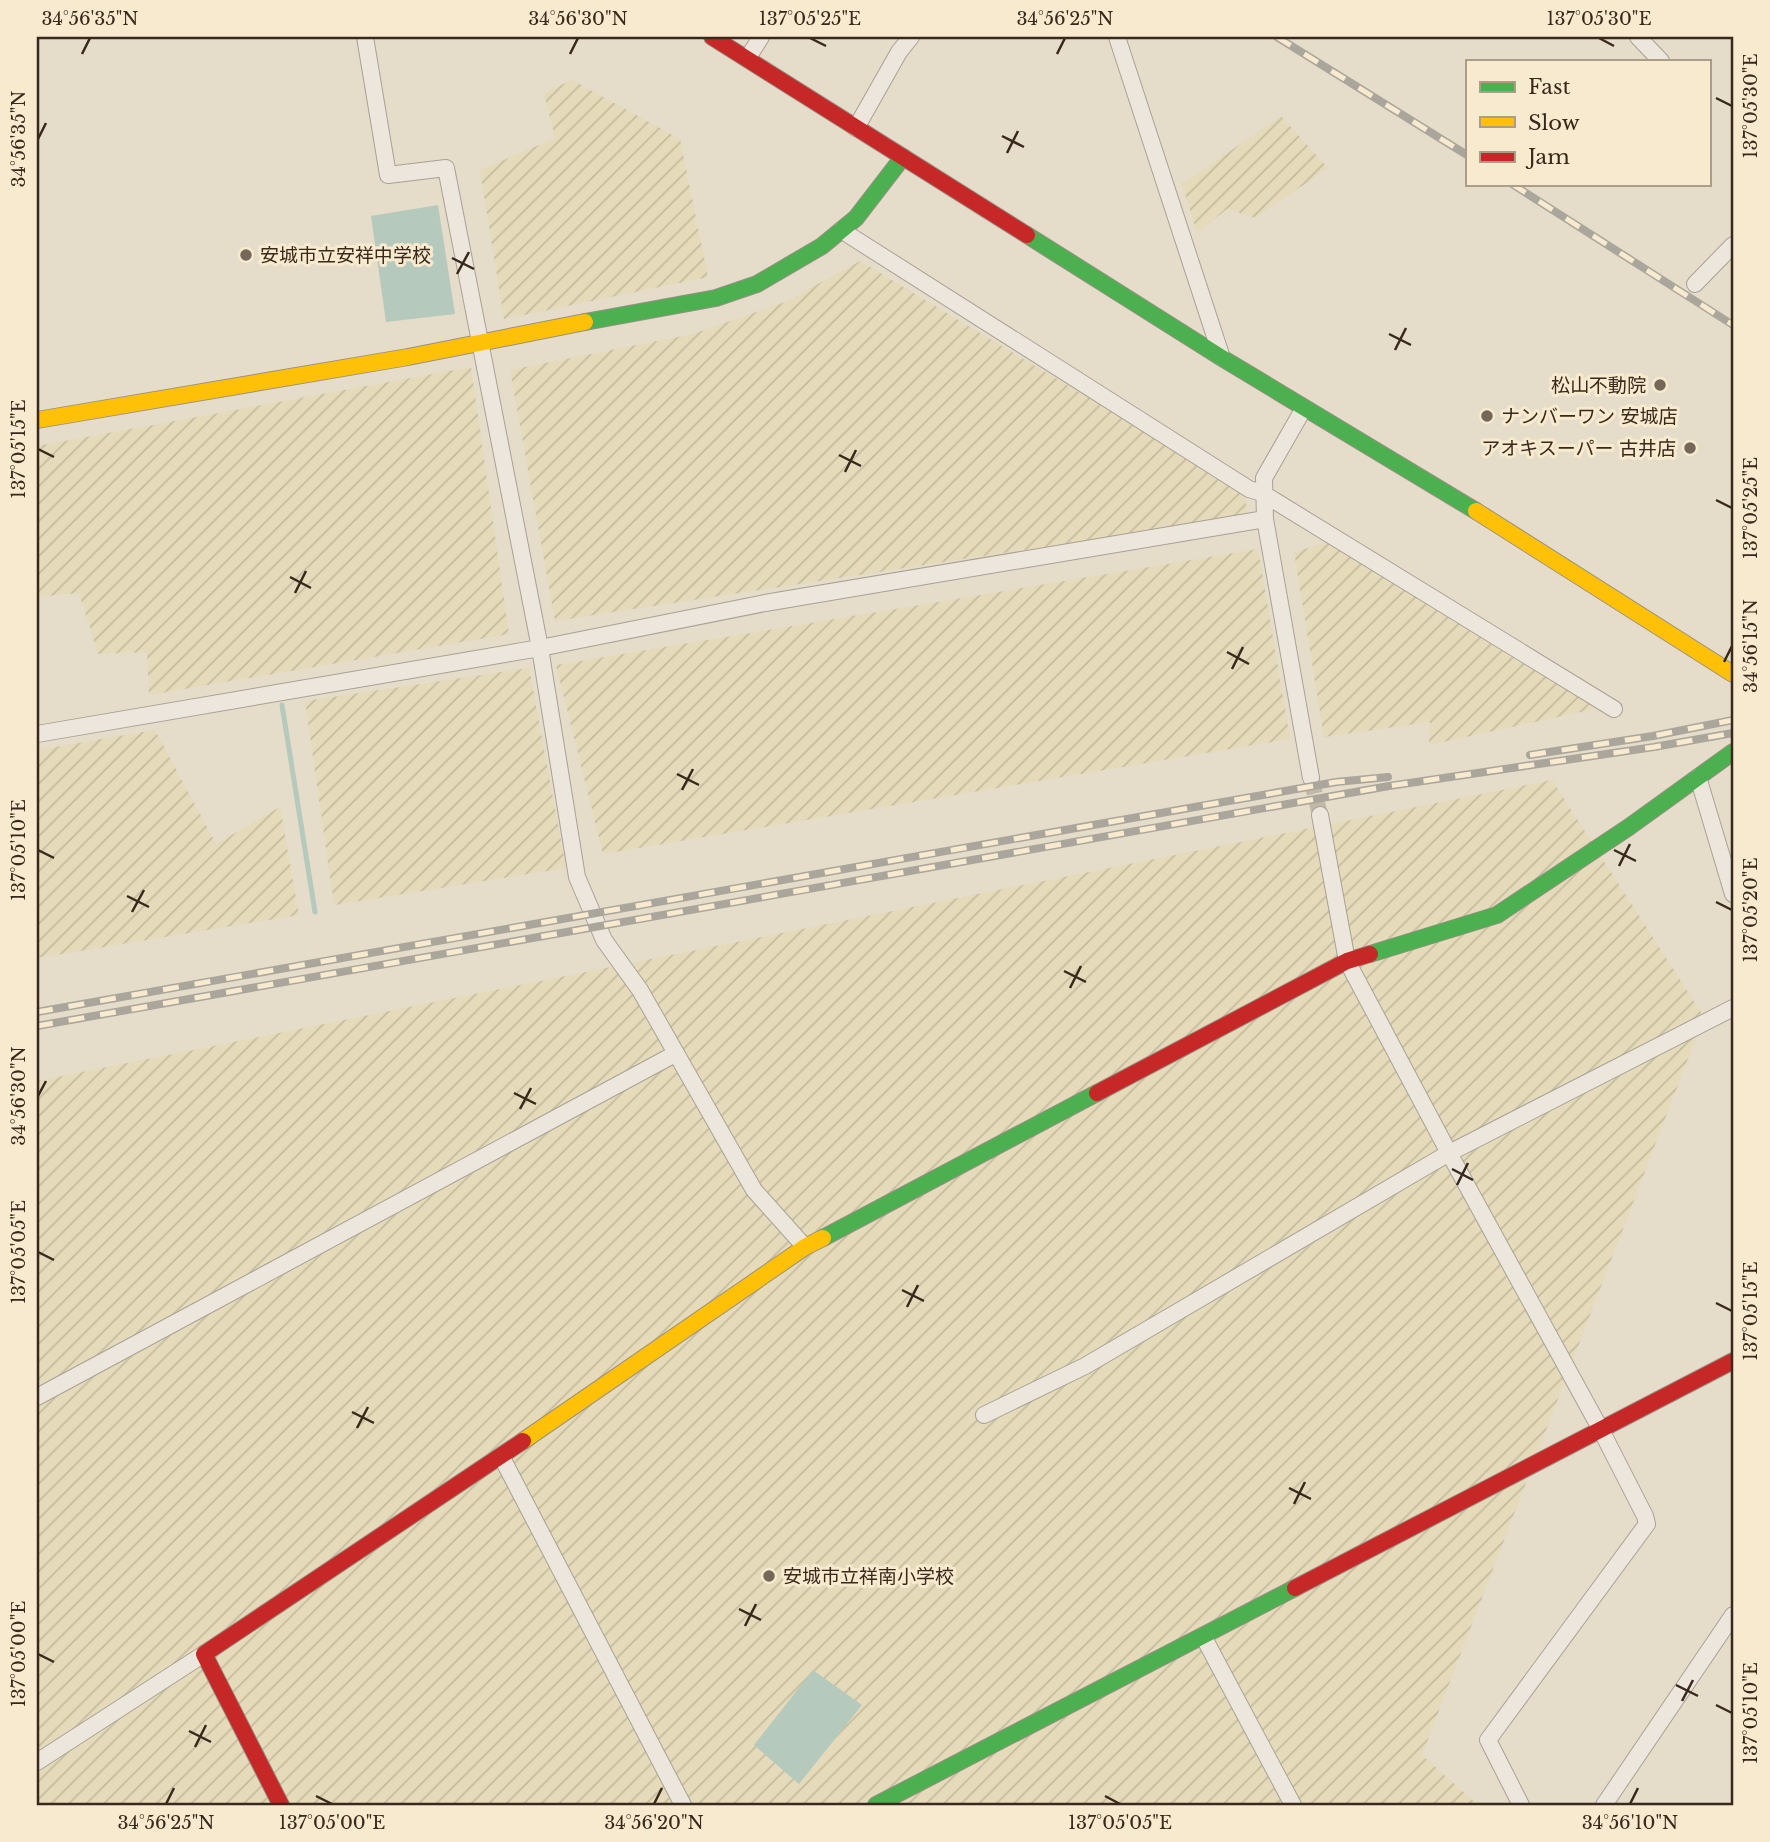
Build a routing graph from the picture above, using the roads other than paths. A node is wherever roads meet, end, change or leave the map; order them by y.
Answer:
1 (365, 37) edge
2 (712, 37) edge
3 (761, 37) edge
4 (911, 37) edge
5 (1117, 37) edge
6 (1637, 37) edge
7 (747, 59) junction
8 (1660, 60) edge
9 (856, 128) junction
10 (903, 157) junction
11 (842, 230) junction
12 (1733, 245) edge
13 (1695, 284) dead end
14 (481, 341) junction
15 (1222, 358) junction
16 (1304, 408) junction
17 (37, 420) edge
18 (1262, 493) junction
19 (1265, 519) junction
20 (540, 648) junction
21 (1733, 674) edge
22 (1614, 709) dead end
23 (37, 734) edge
24 (1733, 752) edge
25 (1698, 777) junction
26 (1311, 778) tunnel mouth
27 (1320, 816) tunnel mouth
28 (1733, 894) edge
29 (1347, 961) junction
30 (1733, 1008) edge
31 (676, 1054) junction
32 (1449, 1153) junction
33 (805, 1248) junction
34 (1733, 1361) edge
35 (37, 1397) edge
36 (984, 1415) dead end
37 (1601, 1430) junction
38 (501, 1456) junction
39 (1733, 1615) edge
40 (1203, 1636) junction
41 (204, 1654) junction
42 (37, 1762) edge
43 (281, 1805) edge
44 (683, 1805) edge
45 (876, 1805) edge
46 (1293, 1805) edge
47 (1521, 1805) edge
48 (1604, 1805) edge

1 - 14 street
2 - 7 street
3 - 7 street
4 - 9 street
5 - 15 street
6 - 8 street
7 - 9 street
9 - 10 street
10 - 11 street
10 - 15 street
11 - 14 street
11 - 18 street
12 - 13 street
14 - 17 street
14 - 20 street
15 - 16 street
16 - 18 street
16 - 21 street
18 - 19 street
18 - 22 street
19 - 20 street
19 - 26 street
20 - 23 street
20 - 31 street
24 - 25 street
25 - 28 street
25 - 29 street
27 - 29 street
29 - 32 street
29 - 33 street
30 - 32 street
31 - 33 street
31 - 35 street
32 - 36 street
32 - 37 street
33 - 38 street
34 - 37 street
37 - 40 street
37 - 47 street
38 - 41 street
38 - 44 street
39 - 48 street
40 - 45 street
40 - 46 street
41 - 42 street
41 - 43 street

